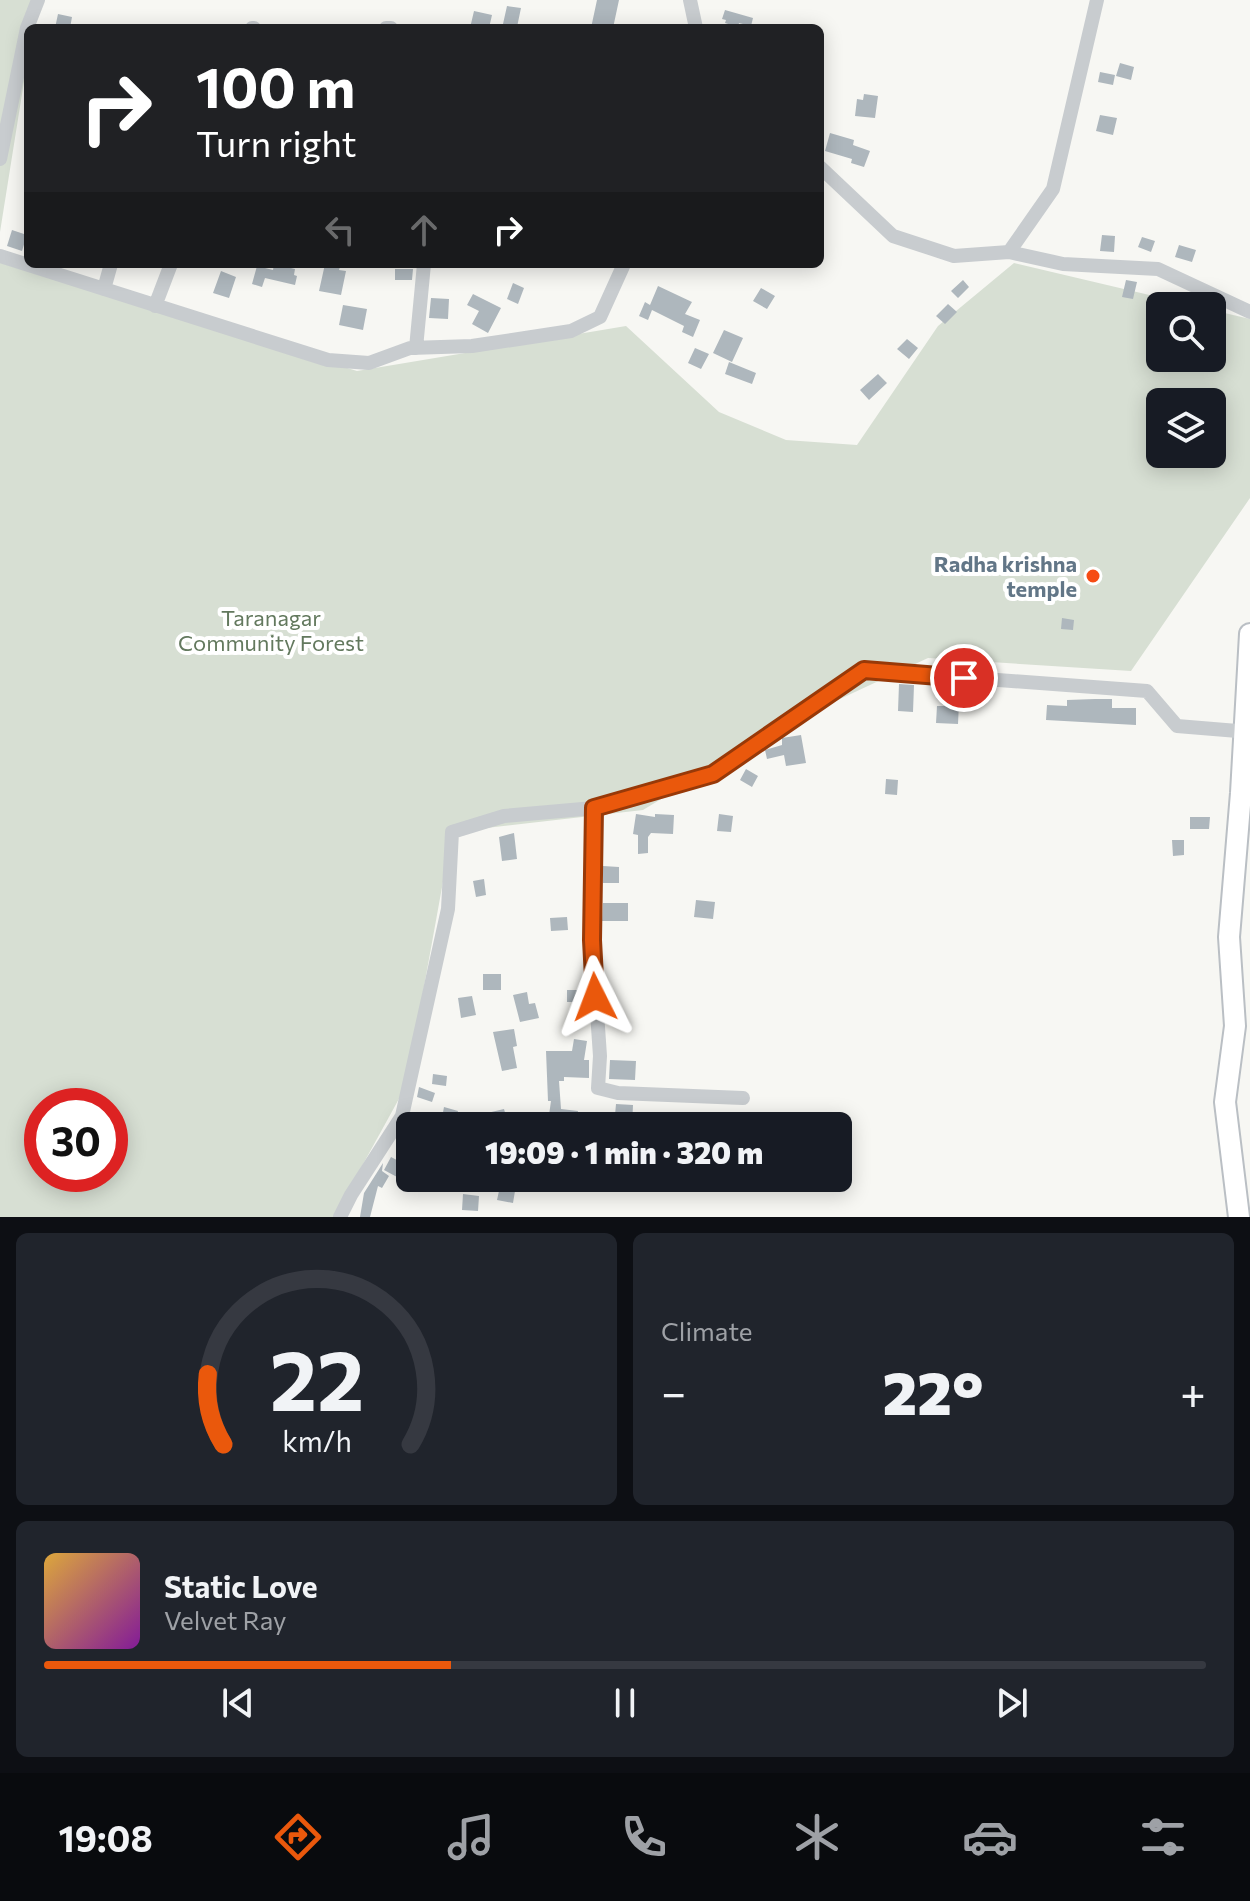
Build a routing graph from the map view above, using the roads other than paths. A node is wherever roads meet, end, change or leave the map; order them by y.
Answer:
1 (38, 0) edge
2 (690, 0) edge
3 (1097, 0) edge
4 (29, 24) edge
5 (695, 24) edge
6 (24, 43) edge
7 (0, 159) edge
8 (824, 171) edge
9 (1009, 252) junction
10 (0, 256) edge
11 (24, 264) edge
12 (38, 268) edge
13 (110, 268) edge
14 (169, 268) edge
15 (424, 268) edge
16 (622, 268) edge
17 (104, 289) junction
18 (155, 306) junction
19 (1250, 312) edge
20 (416, 348) junction
21 (1250, 634) edge
22 (1247, 732) edge
23 (594, 808) junction
24 (743, 1098) dead end
25 (340, 1217) edge
26 (1239, 1217) edge

1 - 4 street
2 - 5 street
3 - 9 street
6 - 7 street
8 - 9 street
9 - 19 street
10 - 11 street
12 - 17 street
13 - 17 street
14 - 18 street
15 - 20 street
16 - 20 street
17 - 18 street
18 - 20 street
21 - 22 street
22 - 23 street
22 - 26 street
23 - 24 street
23 - 25 street

